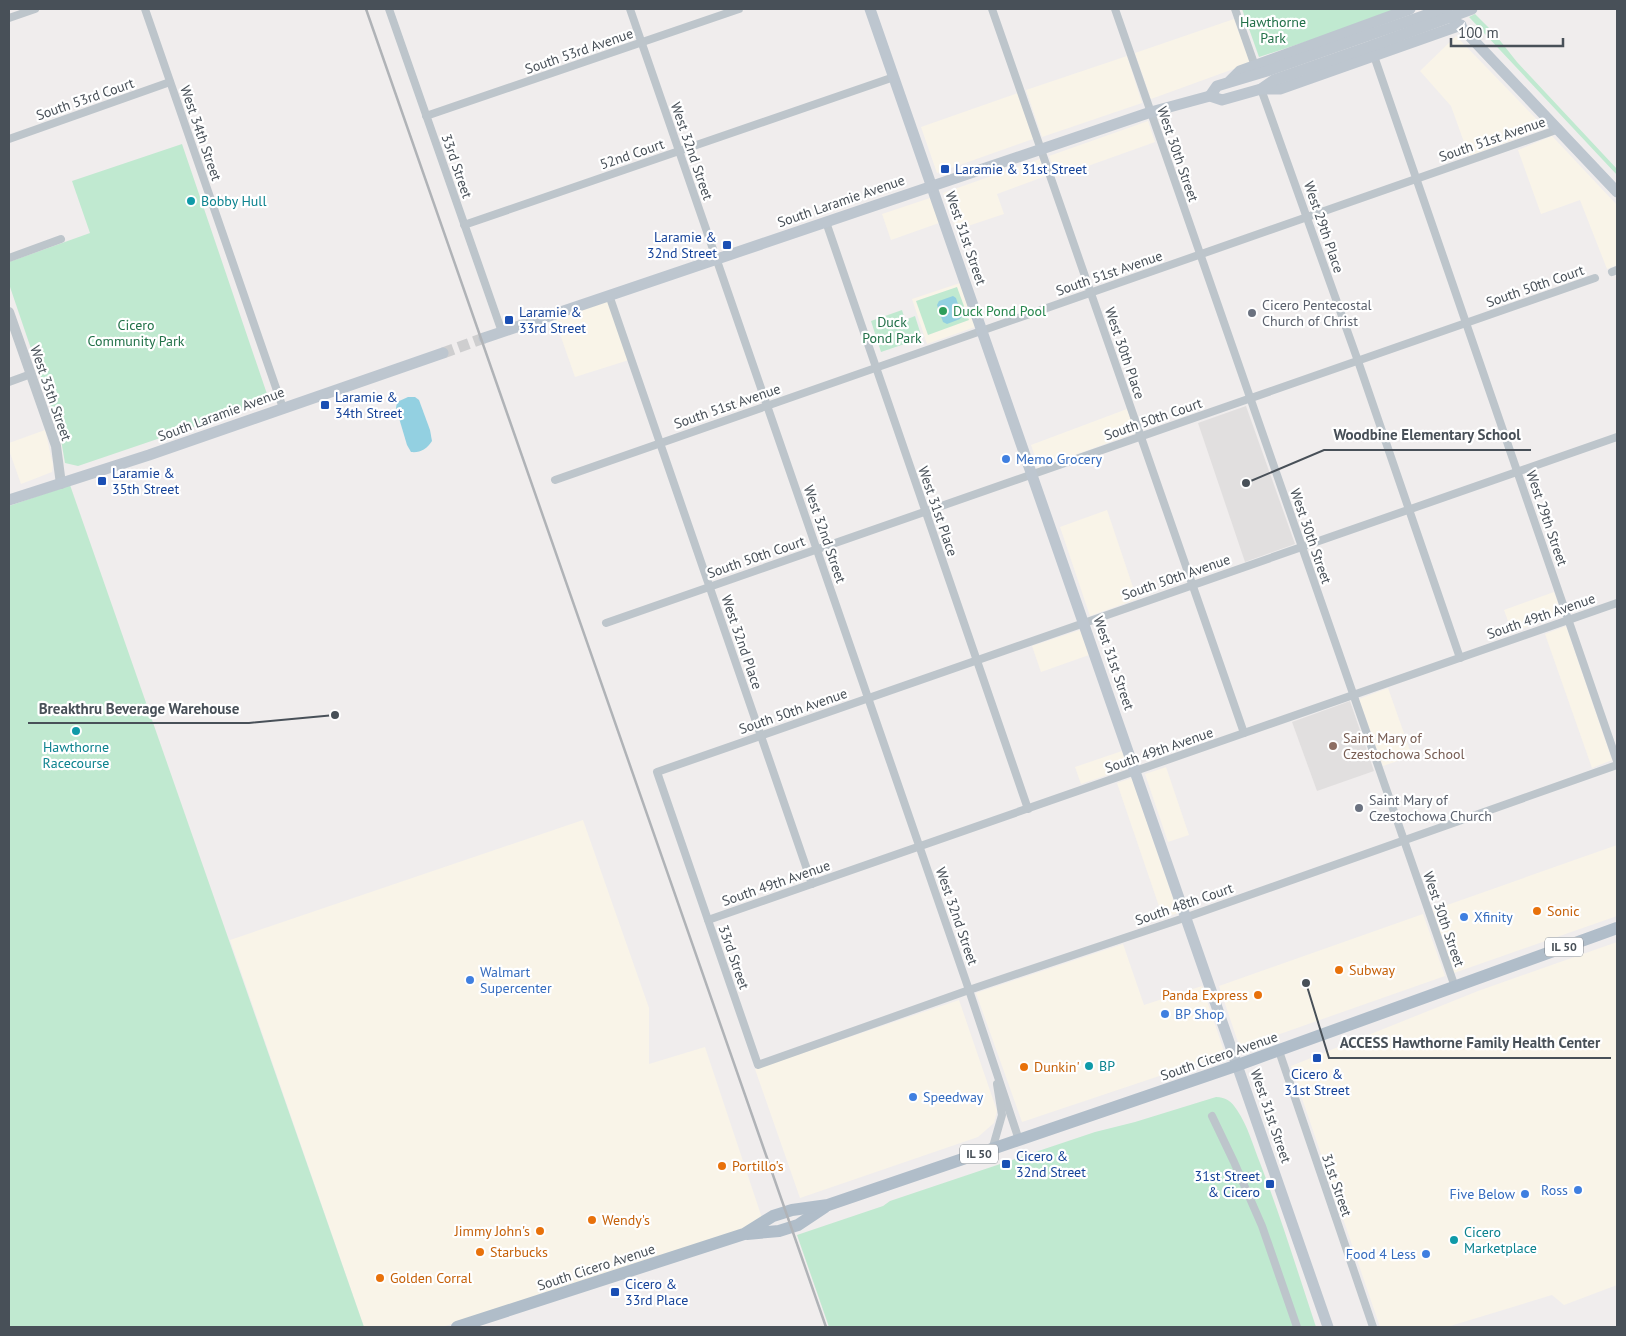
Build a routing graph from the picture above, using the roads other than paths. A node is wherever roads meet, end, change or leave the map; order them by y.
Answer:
1 (35, 9) edge
2 (145, 9) edge
3 (388, 9) edge
4 (630, 9) edge
5 (739, 9) edge
6 (870, 9) edge
7 (992, 9) edge
8 (1115, 9) edge
9 (1235, 9) edge
10 (1410, 9) edge
11 (1444, 9) edge
12 (1472, 9) edge
13 (1400, 11) edge
14 (9, 18) edge
15 (1461, 26) junction
16 (642, 42) junction
17 (1373, 45) junction
18 (1255, 66) junction
19 (894, 77) junction
20 (170, 82) junction
21 (1229, 82) junction
22 (1261, 89) junction
23 (1210, 96) junction
24 (1151, 112) junction
25 (426, 116) junction
26 (1559, 129) junction
27 (9, 139) edge
28 (1041, 149) junction
29 (679, 151) junction
30 (1417, 179) junction
31 (932, 186) junction
32 (1617, 192) edge
33 (1307, 217) junction
34 (826, 222) junction
35 (464, 225) junction
36 (61, 238) dead end
37 (1200, 254) junction
38 (9, 258) edge
39 (716, 259) junction
40 (1595, 278) dead end
41 (1090, 293) junction
42 (609, 295) junction
43 (9, 312) edge
44 (1466, 323) junction
45 (983, 330) junction
46 (502, 332) junction
47 (484, 338) tunnel mouth
48 (443, 352) tunnel mouth
49 (1358, 361) junction
50 (875, 368) junction
51 (30, 374) junction
52 (9, 382) edge
53 (1250, 398) junction
54 (767, 406) junction
55 (283, 408) junction
56 (1141, 437) junction
57 (1617, 437) edge
58 (660, 443) junction
59 (1518, 471) junction
60 (1033, 474) junction
61 (555, 480) dead end
62 (61, 484) junction
63 (9, 500) edge
64 (1408, 510) junction
65 (925, 512) junction
66 (1301, 547) junction
67 (817, 550) junction
68 (1193, 585) junction
69 (710, 587) junction
70 (1617, 603) edge
71 (1569, 620) junction
72 (1084, 622) junction
73 (606, 623) dead end
74 (1460, 658) junction
75 (976, 660) junction
76 (1354, 695) junction
77 (868, 698) junction
78 (1244, 733) junction
79 (761, 736) junction
80 (1617, 761) edge
81 (1617, 765) edge
82 (1136, 771) junction
83 (657, 772) joint
84 (1028, 808) junction
85 (1404, 840) junction
86 (919, 846) junction
87 (812, 884) junction
88 (1186, 917) junction
89 (708, 920) junction
90 (1617, 928) edge
91 (1455, 987) junction
92 (969, 990) junction
93 (1279, 1050) junction
94 (758, 1064) joint
95 (1238, 1065) junction
96 (995, 1067) junction
97 (1212, 1116) dead end
98 (1019, 1140) junction
99 (992, 1150) junction
100 (457, 1327) edge
101 (1298, 1327) edge
102 (1328, 1327) edge
103 (1373, 1327) edge

1 - 14 street
2 - 20 street, West 34th Street
3 - 25 street, 33rd Street
4 - 16 street, West 32nd Street
5 - 16 street, South 53rd Avenue
6 - 19 main road, West 31st Street
7 - 28 street, West 30th Place
8 - 24 street, West 30th Street
9 - 18 street
10 - 13 main road
11 - 15 main road
11 - 17 main road, South Laramie Avenue
12 - 17 main road, South Laramie Avenue, bridge
13 - 18 main road
15 - 17 main road
15 - 26 main road
16 - 25 street, South 53rd Avenue
16 - 29 street, West 32nd Street
17 - 21 main road, South Laramie Avenue
17 - 22 main road, South Laramie Avenue
17 - 30 street, West 29th Street
18 - 21 main road
19 - 29 street, 52nd Court
19 - 31 main road, West 31st Street
20 - 27 street, South 53rd Court
20 - 55 street, West 34th Street
21 - 23 main road, South Laramie Avenue
22 - 23 main road, South Laramie Avenue
22 - 33 street, West 29th Place
23 - 24 main road, South Laramie Avenue
24 - 28 main road, South Laramie Avenue
24 - 37 street, West 30th Street
25 - 35 street, 33rd Street
26 - 30 street, South 51st Avenue
26 - 32 main road
28 - 31 main road, South Laramie Avenue
28 - 41 street, West 30th Place
29 - 35 street, 52nd Court
29 - 39 street, West 32nd Street
30 - 33 street, South 51st Avenue
30 - 44 street, West 29th Street
31 - 34 main road, South Laramie Avenue
31 - 45 main road, West 31st Street
33 - 37 street, South 51st Avenue
33 - 49 street, West 29th Place
34 - 39 main road, South Laramie Avenue
34 - 50 street, West 31st Place
35 - 46 street, 33rd Street
36 - 38 street
37 - 41 street, South 51st Avenue
37 - 53 street, West 30th Street
39 - 42 main road, South Laramie Avenue
39 - 54 street, West 32nd Street
40 - 44 street, South 50th Court
41 - 45 street, South 51st Avenue
41 - 56 street, West 30th Place
42 - 46 main road, South Laramie Avenue
42 - 58 street, West 32nd Place
43 - 51 street, West 35th Street
44 - 49 street, South 50th Court
44 - 59 street, West 29th Street
45 - 50 street, South 51st Avenue
45 - 60 main road, West 31st Street
46 - 47 main road, South Laramie Avenue
48 - 55 main road, South Laramie Avenue
49 - 53 street, South 50th Court
49 - 64 street, West 29th Place
50 - 54 street, South 51st Avenue
50 - 65 street, West 31st Place
51 - 52 street
51 - 62 street, West 35th Street
53 - 56 street, South 50th Court
53 - 66 street, West 30th Street
54 - 58 street, South 51st Avenue
54 - 67 street, West 32nd Street
55 - 62 main road, South Laramie Avenue
56 - 60 street, South 50th Court
56 - 68 street, West 30th Place
57 - 59 street, South 50th Avenue
58 - 61 street, South 51st Avenue
58 - 69 street, West 32nd Place
59 - 64 street, South 50th Avenue
59 - 71 street, West 29th Street
60 - 65 street, South 50th Court
60 - 72 main road, West 31st Street
62 - 63 main road, South Laramie Avenue
64 - 66 street, South 50th Avenue
64 - 74 street, West 29th Place
65 - 67 street, South 50th Court
65 - 75 street, West 31st Place
66 - 68 street, South 50th Avenue
66 - 76 street, West 30th Street
67 - 69 street, South 50th Court
67 - 77 street, West 32nd Street
68 - 72 street, South 50th Avenue
68 - 78 street, West 30th Place
69 - 73 street, South 50th Court
69 - 79 street, West 32nd Place
70 - 71 street, South 49th Avenue
71 - 74 street, South 49th Avenue
71 - 80 street, West 29th Street
72 - 75 street, South 50th Avenue
72 - 82 main road, West 31st Street
74 - 76 street, South 49th Avenue
75 - 77 street, South 50th Avenue
75 - 84 street, West 31st Place
76 - 78 street, South 49th Avenue
76 - 85 street, West 30th Street
77 - 79 street, South 50th Avenue
77 - 86 street, West 32nd Street
78 - 82 street, South 49th Avenue
79 - 83 street, South 50th Avenue
79 - 87 street, West 32nd Place
81 - 85 street, South 48th Court
82 - 84 street, South 49th Avenue
82 - 88 main road, West 31st Street
83 - 89 street, 33rd Street
84 - 86 street, South 49th Avenue
85 - 88 street, South 48th Court
85 - 91 street, West 30th Street
86 - 87 street, South 49th Avenue
86 - 92 street, West 32nd Street
87 - 89 street, South 49th Avenue
88 - 92 street, South 48th Court
88 - 95 main road, West 31st Street
89 - 94 street, 33rd Street
90 - 91 main road, South Cicero Avenue / IL 50
91 - 93 main road, South Cicero Avenue / IL 50
92 - 94 street, South 48th Court
92 - 96 street, West 32nd Street
93 - 95 main road, South Cicero Avenue / IL 50
93 - 103 street, 31st Street
95 - 98 main road, South Cicero Avenue / IL 50
95 - 102 main road, West 31st Street
96 - 98 street, West 32nd Street
96 - 99 street, West 32nd Street
97 - 101 street
98 - 99 main road, South Cicero Avenue / IL 50
99 - 100 main road, South Cicero Avenue / IL 50

